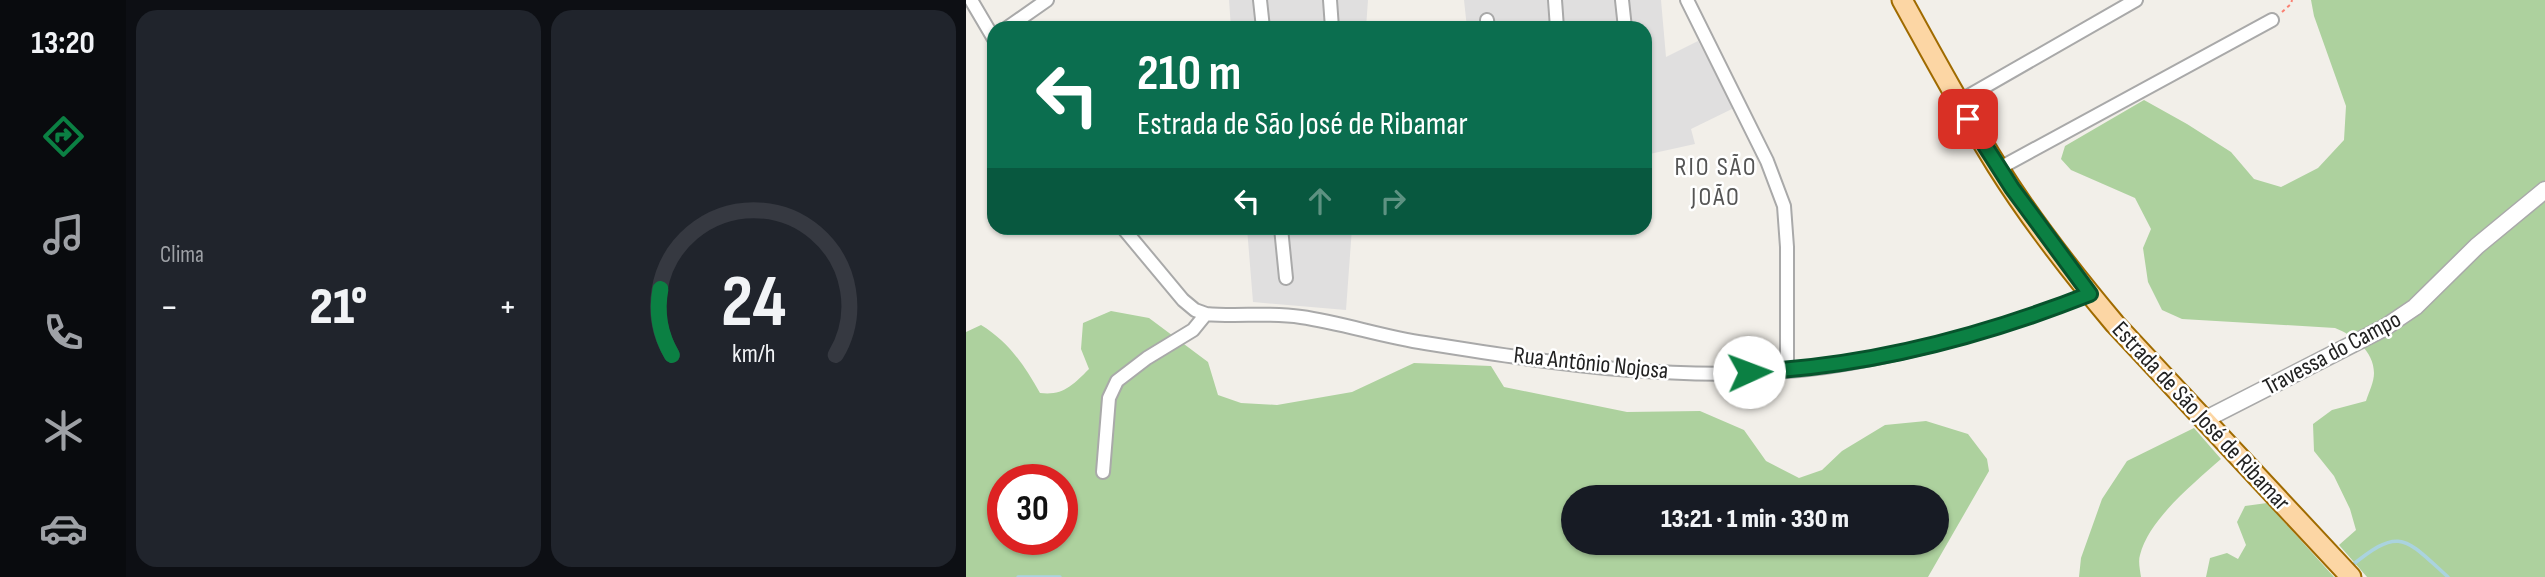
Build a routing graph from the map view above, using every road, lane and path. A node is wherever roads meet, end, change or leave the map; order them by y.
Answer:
1 (971, 0) edge
2 (1047, 0) edge
3 (1260, 0) edge
4 (1330, 0) edge
5 (1555, 0) edge
6 (1622, 0) edge
7 (1687, 0) edge
8 (1902, 0) edge
9 (2136, 0) edge
10 (2292, 0) edge
11 (2272, 20) joint
12 (1017, 21) edge
13 (1262, 21) edge
14 (1332, 21) edge
15 (1556, 21) edge
16 (1624, 21) edge
17 (987, 26) edge
18 (1958, 102) junction
19 (1998, 169) junction
20 (2545, 190) edge
21 (1129, 235) edge
22 (1282, 235) edge
23 (1286, 278) dead end
24 (2090, 294) junction
25 (1206, 314) junction
26 (1787, 370) junction
27 (2204, 420) junction
28 (1103, 472) dead end
29 (2351, 577) edge

1 - 17 street
2 - 12 street
3 - 13 street
4 - 14 street
5 - 15 street
6 - 16 street
7 - 26 street
8 - 18 main road, Estrada de São José de Ribamar
9 - 18 street
10 - 11 path
11 - 19 street
18 - 19 main road, Estrada de São José de Ribamar
19 - 24 main road, Estrada de São José de Ribamar
20 - 27 street, Travessa do Campo
21 - 25 street
22 - 23 street
24 - 26 street, Rua Antônio Nojosa
24 - 27 main road, Estrada de São José de Ribamar
25 - 26 street, Rua Antônio Nojosa
25 - 28 street
27 - 29 main road, Estrada de São José de Ribamar

